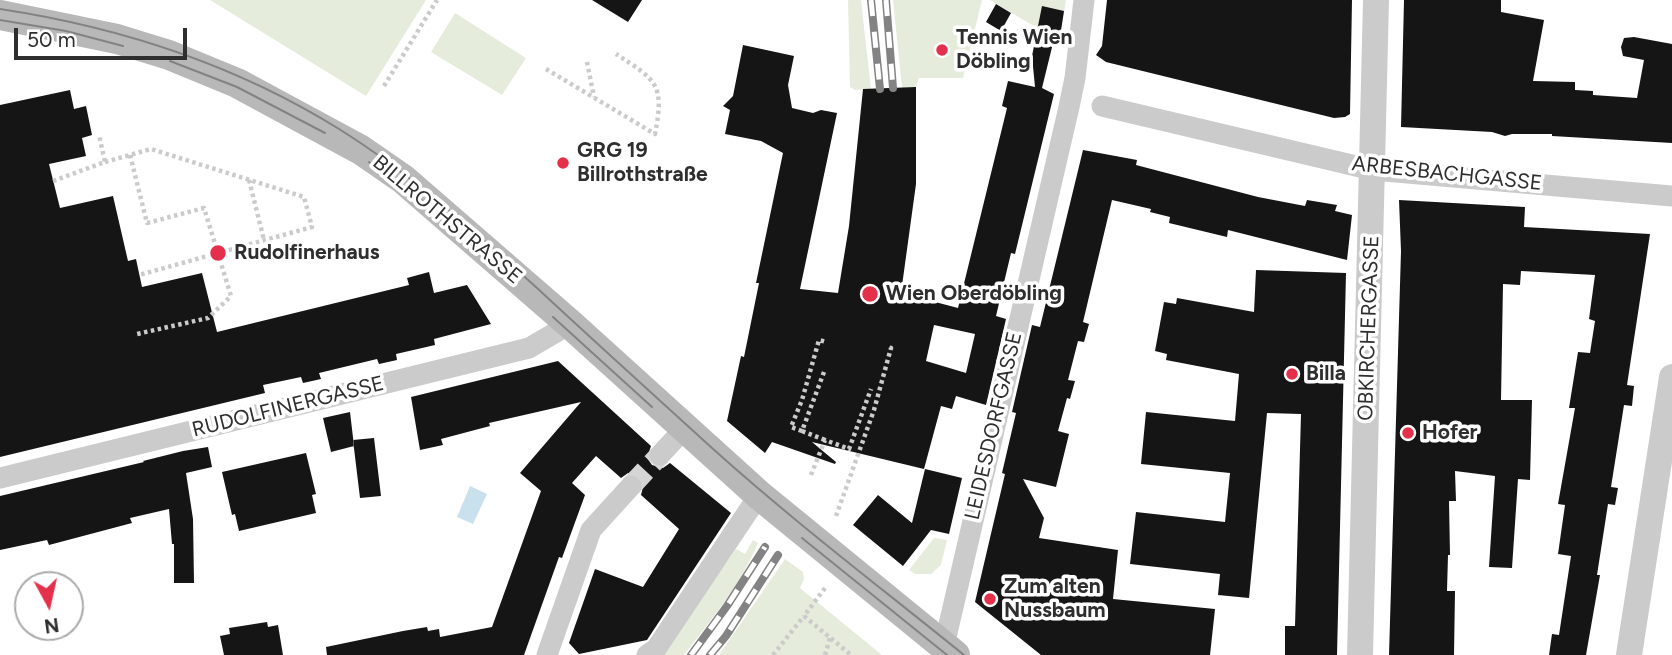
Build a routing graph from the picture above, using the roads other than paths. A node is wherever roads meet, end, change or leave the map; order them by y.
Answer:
1 (1084, 0) edge
2 (1376, 0) edge
3 (0, 15) edge
4 (1102, 106) dead end
5 (1373, 170) junction
6 (1672, 196) edge
7 (570, 324) junction
8 (1672, 377) edge
9 (684, 429) junction
10 (660, 455) tunnel mouth
11 (0, 478) edge
12 (631, 486) tunnel mouth
13 (759, 495) junction
14 (950, 651) edge
15 (547, 655) edge
16 (647, 655) edge
17 (1360, 655) edge
18 (1629, 655) edge

1 - 14 street, LEIDESDORFGASSE
2 - 5 street, OBKIRCHERGASSE
3 - 7 main road, BILLROTHSTRASSE
4 - 5 street, ARBESBACHGASSE
5 - 6 street, ARBESBACHGASSE
5 - 17 street, OBKIRCHERGASSE
7 - 9 main road, BILLROTHSTRASSE
7 - 11 street, RUDOLFINERGASSE
8 - 18 street
9 - 10 street
9 - 13 main road, BILLROTHSTRASSE
12 - 15 street
13 - 14 main road, BILLROTHSTRASSE
13 - 16 street

